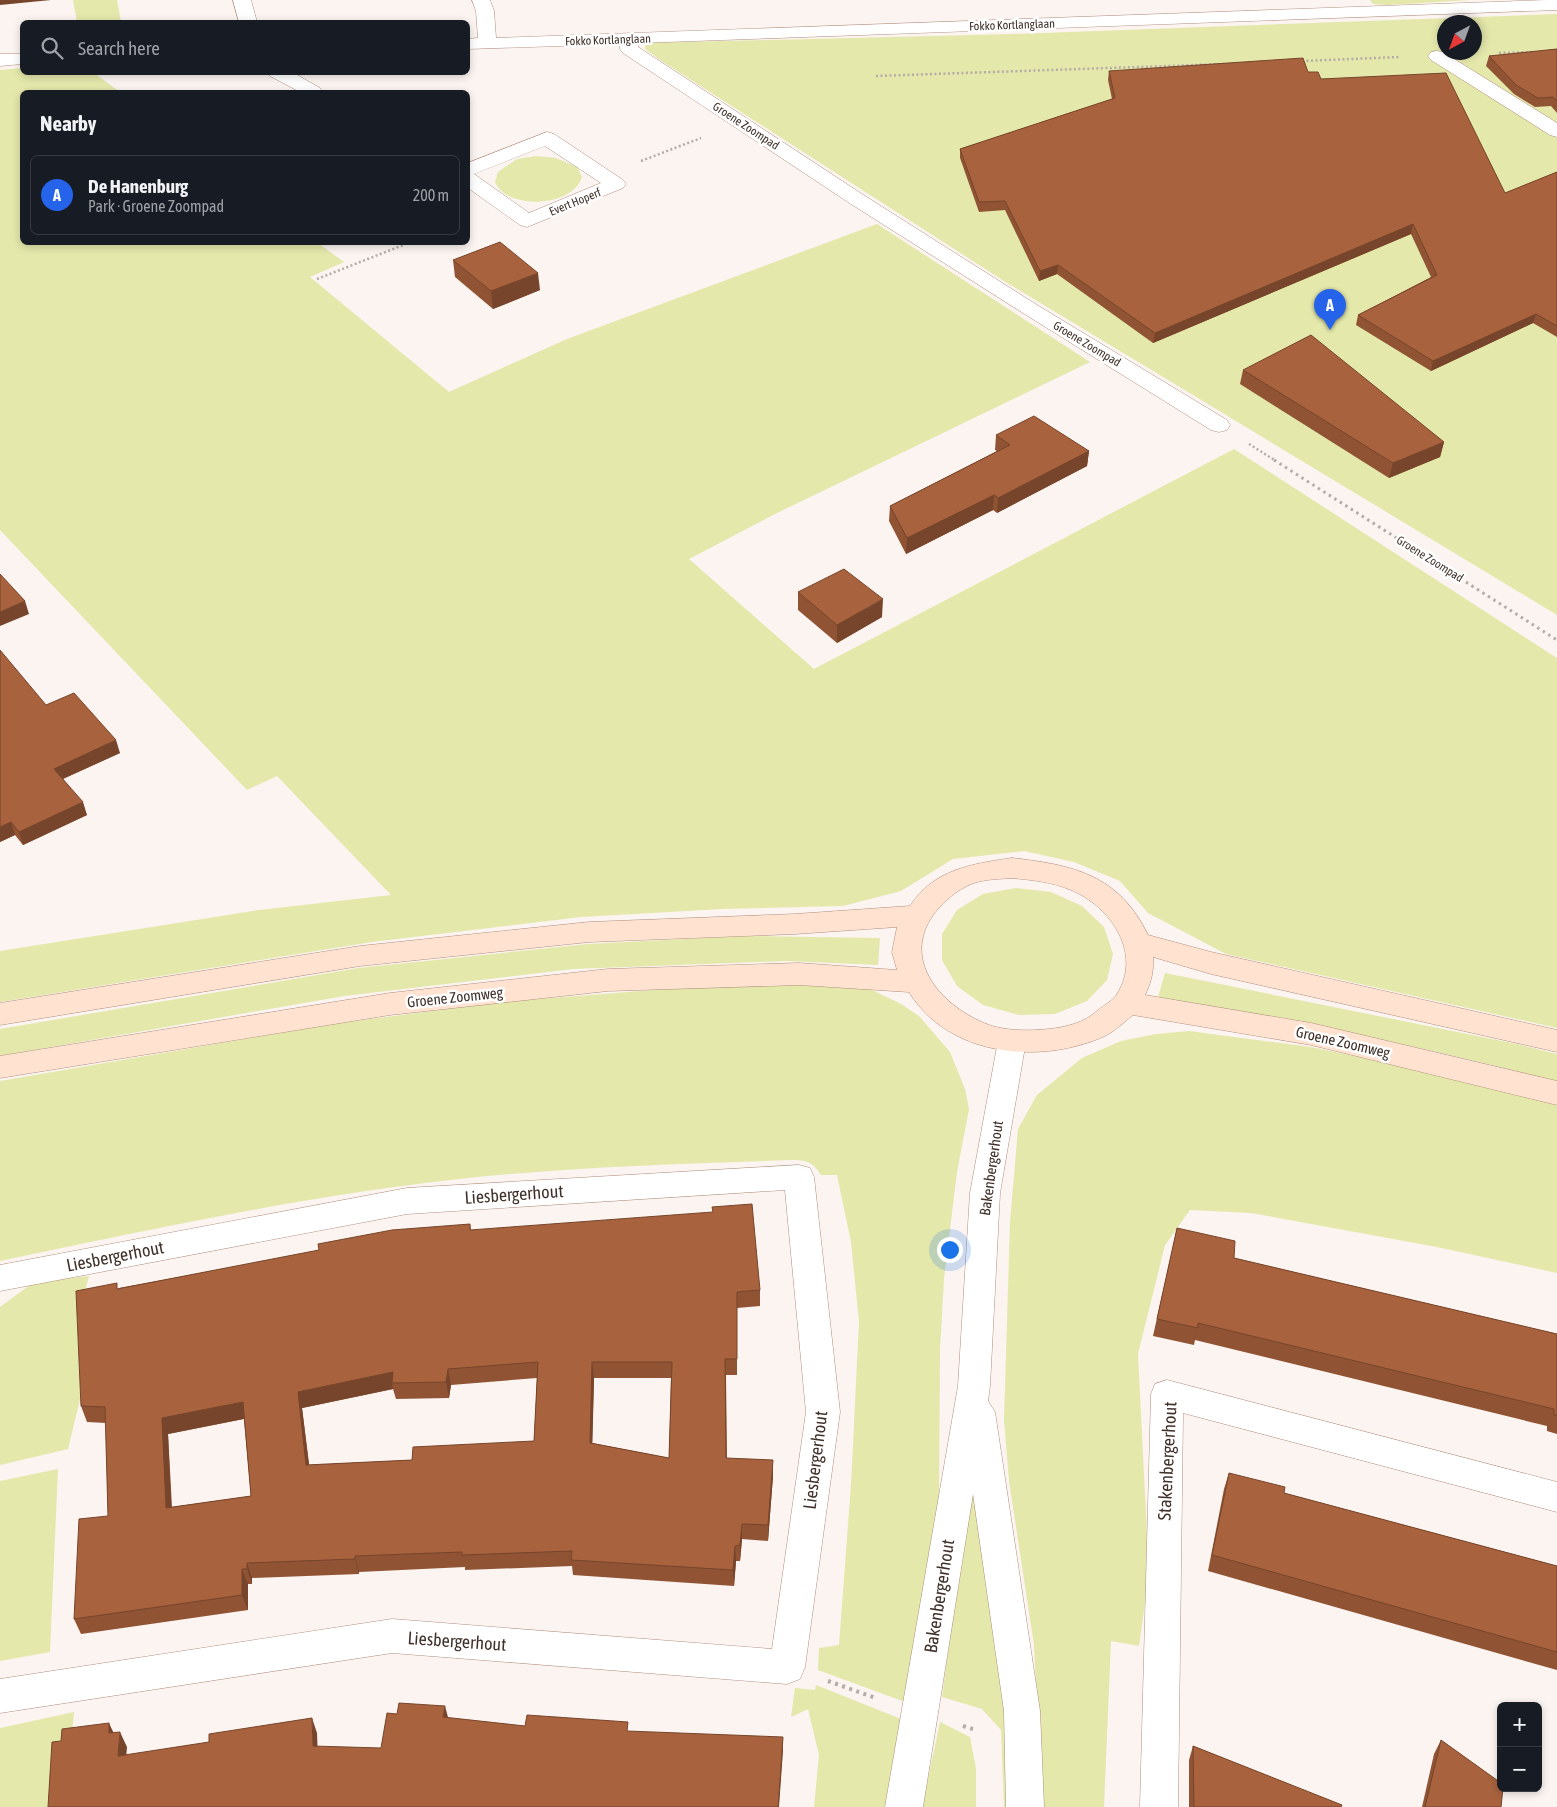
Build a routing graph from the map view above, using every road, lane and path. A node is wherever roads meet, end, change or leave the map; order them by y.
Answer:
1 (242, 0) edge
2 (481, 0) edge
3 (1557, 5) edge
4 (247, 20) edge
5 (630, 39) junction
6 (470, 44) edge
7 (487, 44) junction
8 (1538, 52) edge
9 (1482, 54) edge
10 (1437, 56) edge
11 (20, 59) edge
12 (0, 60) edge
13 (1443, 60) edge
14 (1299, 61) edge
15 (1230, 63) edge
16 (282, 75) edge
17 (876, 76) dead end
18 (309, 90) edge
19 (741, 122) junction
20 (1557, 131) edge
21 (470, 169) edge
22 (604, 176) junction
23 (470, 180) edge
24 (403, 245) edge
25 (317, 279) dead end
26 (1219, 425) joint
27 (1557, 640) edge
28 (914, 916) junction
29 (1139, 943) junction
30 (914, 982) junction
31 (1127, 1003) junction
32 (0, 1014) edge
33 (1012, 1041) junction
34 (1557, 1041) edge
35 (0, 1068) edge
36 (1557, 1093) edge
37 (0, 1278) edge
38 (974, 1386) junction
39 (1557, 1497) edge
40 (0, 1696) edge
41 (904, 1807) edge
42 (1025, 1807) edge
43 (1159, 1807) edge

1 - 4 street
2 - 7 street
3 - 5 street, Fokko Kortlanglaan
5 - 7 street, Fokko Kortlanglaan
5 - 19 street, Groene Zoompad
6 - 7 street, Fokko Kortlanglaan
8 - 9 path
10 - 14 path
11 - 12 street
13 - 20 street
15 - 17 path
16 - 18 street
19 - 22 path
19 - 26 street, Groene Zoompad
21 - 22 street, Evert Hoperf
22 - 23 street, Evert Hoperf
24 - 25 path
26 - 27 path, Groene Zoompad
28 - 29 main road
28 - 30 main road
28 - 32 main road
29 - 31 main road
29 - 34 main road
30 - 33 main road
30 - 35 main road, Groene Zoomweg
31 - 33 main road
31 - 36 main road, Groene Zoomweg
33 - 38 street, Bakenbergerhout
37 - 40 street, Liesbergerhout
38 - 41 street, Bakenbergerhout
38 - 42 street, Bakenbergerhout
39 - 43 street, Stakenbergerhout

